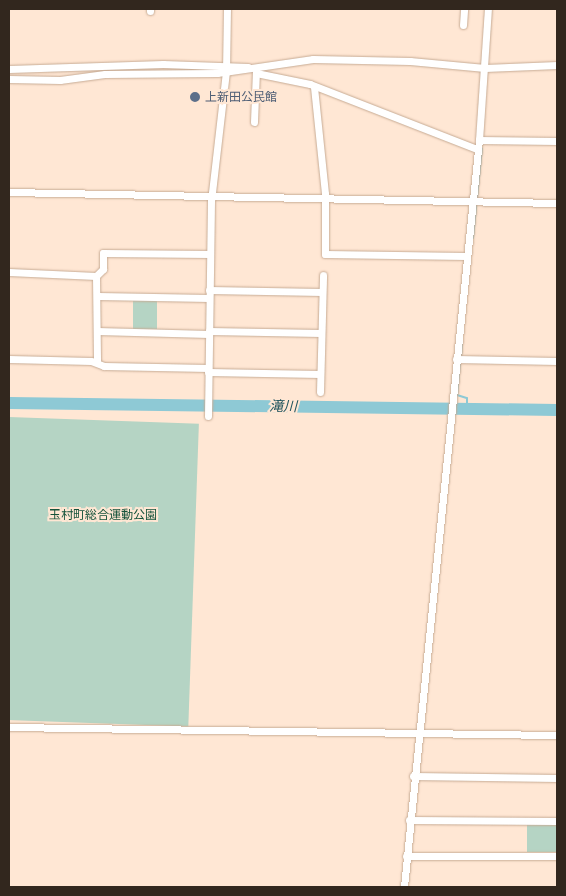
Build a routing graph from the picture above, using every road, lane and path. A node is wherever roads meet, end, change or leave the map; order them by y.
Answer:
1 (227, 9) edge
2 (464, 9) edge
3 (488, 9) edge
4 (463, 25) dead end
5 (557, 66) edge
6 (9, 68) edge
7 (226, 68) junction
8 (485, 68) junction
9 (256, 70) junction
10 (9, 78) edge
11 (314, 86) junction
12 (254, 122) dead end
13 (479, 140) junction
14 (557, 142) edge
15 (478, 149) junction
16 (9, 192) edge
17 (212, 196) junction
18 (325, 198) junction
19 (472, 201) junction
20 (557, 202) edge
21 (210, 254) junction
22 (466, 256) junction
23 (9, 272) edge
24 (323, 275) dead end
25 (96, 276) junction
26 (322, 292) junction
27 (209, 294) junction
28 (98, 296) junction
29 (97, 331) junction
30 (209, 332) junction
31 (321, 334) junction
32 (9, 359) edge
33 (456, 359) junction
34 (97, 361) junction
35 (557, 361) edge
36 (208, 370) junction
37 (320, 374) junction
38 (320, 392) dead end
39 (208, 414) dead end
40 (9, 727) edge
41 (419, 734) junction
42 (557, 735) edge
43 (414, 776) junction
44 (557, 778) edge
45 (409, 820) junction
46 (557, 821) edge
47 (406, 856) junction
48 (557, 856) edge
49 (404, 887) edge

1 - 7 street
2 - 4 street
3 - 8 street
5 - 8 street
6 - 7 street
7 - 9 street
7 - 10 street
7 - 17 street
8 - 9 street
8 - 13 street
9 - 11 street
9 - 12 street
11 - 15 street
11 - 18 street
13 - 14 street
13 - 15 street
15 - 19 street
16 - 17 street
17 - 18 street
17 - 21 street
18 - 19 street
18 - 22 street
19 - 20 street
19 - 22 street
21 - 25 street
21 - 27 street
22 - 33 street
23 - 25 street
24 - 26 street
25 - 28 street
26 - 27 street
26 - 31 street
27 - 28 street
27 - 30 street
28 - 29 street
29 - 30 street
29 - 34 street
30 - 31 street
30 - 36 street
31 - 37 street
32 - 34 street
33 - 35 street
33 - 41 street
34 - 36 street
36 - 37 street
36 - 39 street
37 - 38 street
40 - 41 street
41 - 42 street
41 - 43 street
43 - 44 street
43 - 45 street
45 - 46 street
45 - 47 street
47 - 48 street
47 - 49 street

